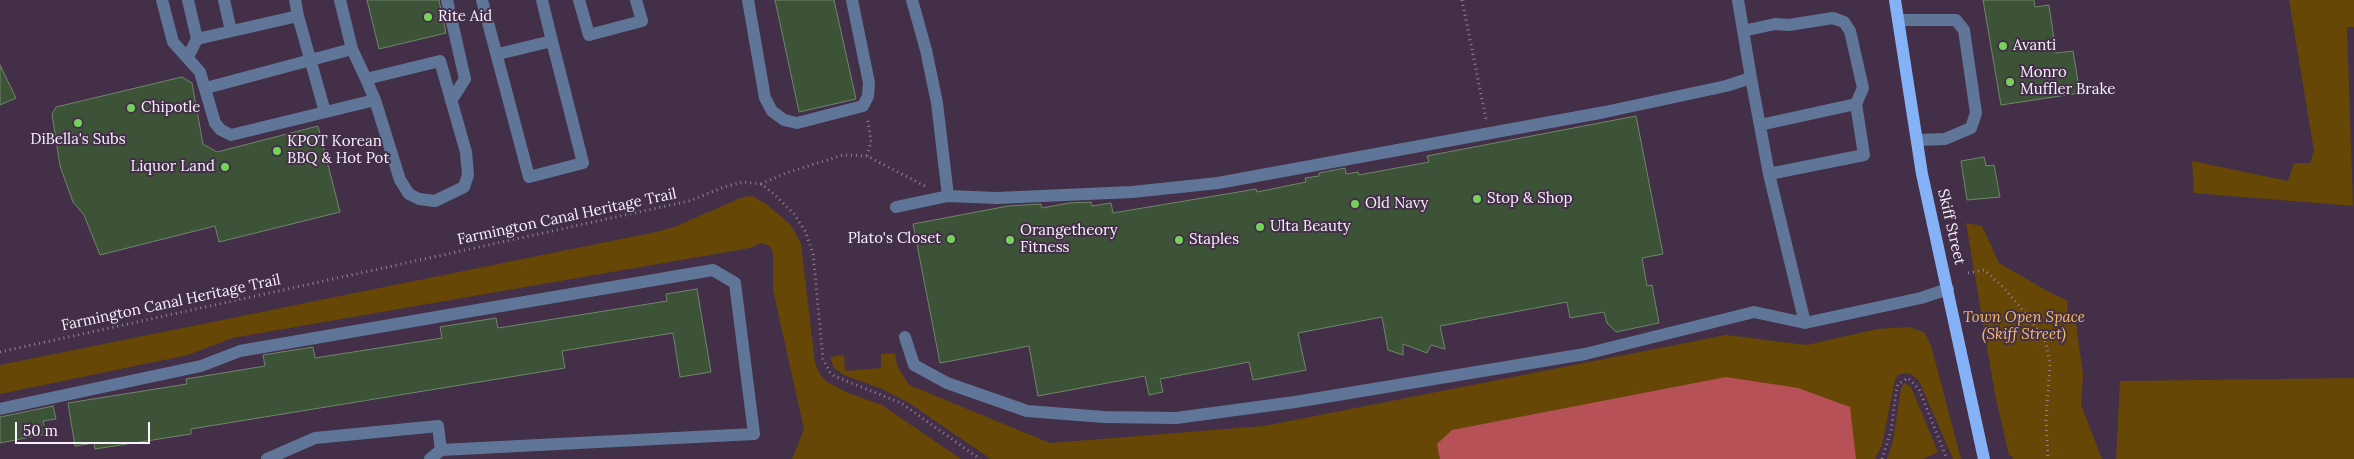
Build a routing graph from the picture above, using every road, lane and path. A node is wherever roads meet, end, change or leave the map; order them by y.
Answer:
1 (162, 0) edge
2 (188, 0) edge
3 (224, 0) edge
4 (295, 0) edge
5 (340, 0) edge
6 (446, 0) edge
7 (482, 0) edge
8 (542, 0) edge
9 (579, 0) edge
10 (636, 0) edge
11 (748, 0) edge
12 (852, 0) edge
13 (912, 0) edge
14 (1462, 0) edge
15 (1738, 0) edge
16 (1896, 0) edge
17 (298, 16) junction
18 (1898, 20) junction
19 (232, 31) junction
20 (1743, 31) junction
21 (197, 39) junction
22 (552, 41) junction
23 (352, 49) junction
24 (498, 54) junction
25 (188, 57) junction
26 (311, 61) junction
27 (1751, 78) junction
28 (366, 79) junction
29 (206, 88) junction
30 (375, 100) junction
31 (451, 101) junction
32 (1856, 104) junction
33 (862, 106) junction
34 (325, 112) junction
35 (1486, 119) dead end
36 (1760, 125) junction
37 (1916, 140) junction
38 (866, 156) junction
39 (1769, 174) junction
40 (761, 184) junction
41 (948, 196) junction
42 (896, 207) dead end
43 (1968, 273) dead end
44 (1948, 289) junction
45 (1805, 323) junction
46 (905, 337) dead end
47 (0, 352) edge
48 (0, 409) edge
49 (441, 450) junction
50 (267, 459) edge
51 (430, 459) edge
52 (980, 459) edge
53 (1882, 459) edge
54 (1947, 459) edge
55 (1984, 459) edge
56 (2048, 459) edge

1 - 25 lane
2 - 21 lane
3 - 19 lane
4 - 17 lane
5 - 23 lane
6 - 31 lane
7 - 24 lane
8 - 22 lane
9 - 10 lane
11 - 33 lane
12 - 33 lane
13 - 41 lane
14 - 35 path
15 - 20 lane
16 - 18 main road, Skiff Street
17 - 19 lane
17 - 26 lane
18 - 37 main road, Skiff Street
18 - 37 lane
19 - 21 lane
20 - 27 lane
20 - 32 lane
21 - 25 lane
22 - 24 lane
22 - 24 lane
23 - 26 lane
23 - 28 lane
25 - 29 lane
26 - 29 lane
26 - 34 lane
27 - 36 lane
27 - 41 lane
28 - 30 lane
28 - 31 lane
29 - 34 lane
30 - 31 lane
30 - 34 lane
32 - 36 lane
32 - 39 lane
33 - 38 path
36 - 39 lane
37 - 44 main road, Skiff Street
38 - 40 path
38 - 41 path
39 - 45 lane
40 - 47 path, Farmington Canal Heritage Trail
40 - 52 path
41 - 42 lane
43 - 56 path
44 - 45 lane
44 - 55 main road, Skiff Street
45 - 46 lane
48 - 49 lane
49 - 50 lane
49 - 51 lane
53 - 54 path

